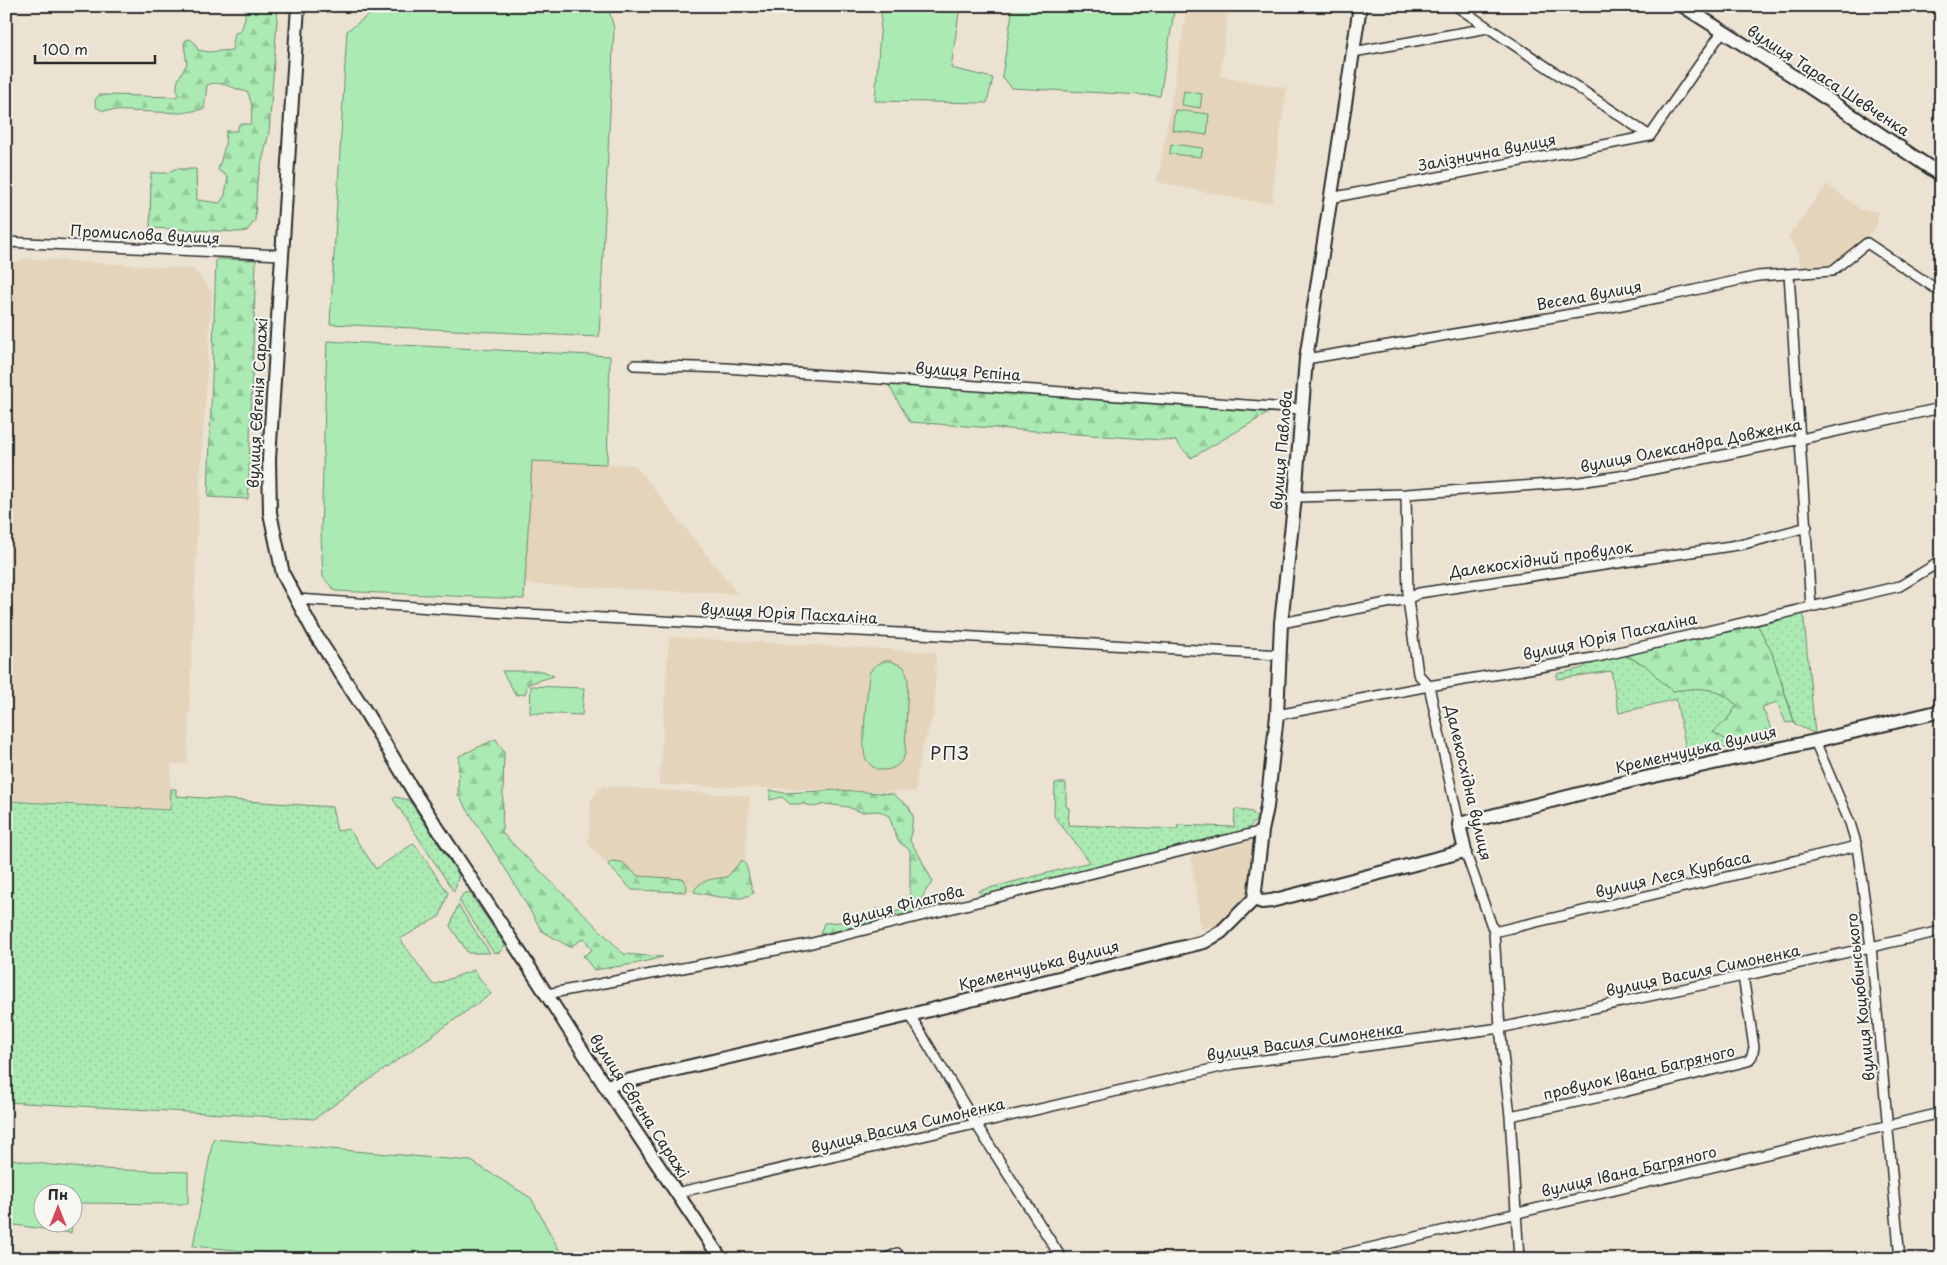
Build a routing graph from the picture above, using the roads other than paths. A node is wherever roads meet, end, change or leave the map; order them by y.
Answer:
1 (298, 6) edge
2 (1360, 6) edge
3 (1456, 6) edge
4 (1683, 6) edge
5 (1488, 28) junction
6 (1722, 32) junction
7 (1353, 52) junction
8 (1650, 136) junction
9 (1941, 175) edge
10 (1330, 198) junction
11 (6, 242) edge
12 (282, 255) junction
13 (1789, 274) junction
14 (1941, 292) edge
15 (1306, 359) junction
16 (634, 365) dead end
17 (1941, 408) edge
18 (1301, 409) junction
19 (1800, 439) junction
20 (1406, 494) junction
21 (1295, 497) junction
22 (1806, 527) junction
23 (1941, 561) edge
24 (297, 599) junction
25 (1408, 599) junction
26 (1811, 608) junction
27 (1281, 623) junction
28 (1280, 655) junction
29 (1429, 686) junction
30 (1941, 711) edge
31 (1277, 715) junction
32 (1815, 741) junction
33 (1459, 824) junction
34 (1262, 830) junction
35 (1857, 846) junction
36 (1465, 851) junction
37 (1254, 899) junction
38 (1941, 931) edge
39 (1494, 932) junction
40 (1871, 947) junction
41 (532, 971) joint
42 (1743, 976) junction
43 (547, 994) junction
44 (910, 1015) junction
45 (1500, 1028) junction
46 (605, 1086) junction
47 (1941, 1113) edge
48 (1510, 1116) junction
49 (976, 1124) junction
50 (1888, 1125) junction
51 (676, 1193) junction
52 (1515, 1214) junction
53 (896, 1253) dead end
54 (721, 1259) edge
55 (885, 1259) edge
56 (1062, 1259) edge
57 (1323, 1259) edge
58 (1519, 1259) edge
59 (1900, 1259) edge

1 - 12 street, вулиця Євгенія Саражі
2 - 7 street, вулиця Павлова
3 - 5 street
4 - 6 street, вулиця Тараса Шевченка
5 - 7 street
5 - 8 street
6 - 8 street, вулиця Тараса Шевченка
6 - 9 street, вулиця Тараса Шевченка
7 - 10 street, вулиця Павлова
8 - 10 street, Залізнична вулиця
10 - 15 street, вулиця Павлова
11 - 12 street, Промислова вулиця
12 - 24 street, вулиця Євгенія Саражі
13 - 14 street, Весела вулиця
13 - 15 street, Весела вулиця
13 - 19 street
15 - 18 street, вулиця Павлова
16 - 18 street, вулиця Рєпіна
17 - 19 street, вулиця Олександра Довженка
18 - 21 street, вулиця Павлова
19 - 20 street, вулиця Олександра Довженка
19 - 22 street
20 - 21 street, вулиця Олександра Довженка
20 - 25 street, Далекосхідна вулиця
21 - 27 street, вулиця Павлова
22 - 25 street, Далекосхідний провулок
22 - 26 street
23 - 26 street, вулиця Юрія Пасхаліна
24 - 28 street, вулиця Юрія Пасхаліна
24 - 41 street, вулиця Євгенія Саражі
25 - 27 street, Далекосхідний провулок
25 - 29 street, Далекосхідна вулиця
26 - 29 street, вулиця Юрія Пасхаліна
27 - 28 street, вулиця Павлова
28 - 31 street, вулиця Павлова
29 - 31 street, вулиця Юрія Пасхаліна
29 - 33 street, Далекосхідна вулиця
30 - 32 street, Кременчуцька вулиця
31 - 34 street, вулиця Павлова
32 - 33 street, Кременчуцька вулиця
32 - 35 street, вулиця Коцюбинського
33 - 36 street, Далекосхідна вулиця
34 - 37 street, вулиця Павлова
34 - 43 street, вулиця Філатова
35 - 39 street, вулиця Леся Курбаса
35 - 40 street, вулиця Коцюбинського
36 - 37 street
36 - 39 street, Далекосхідна вулиця
37 - 44 street, Кременчуцька вулиця
38 - 40 street, вулиця Василя Симоненка
39 - 45 street, Далекосхідна вулиця
40 - 42 street, вулиця Василя Симоненка
40 - 50 street, вулиця Коцюбинського
41 - 43 street, вулиця Євгена Саражі
42 - 45 street, вулиця Василя Симоненка
42 - 48 street, провулок Івана Багряного
43 - 46 street, вулиця Євгена Саражі
44 - 46 street, Кременчуцька вулиця
44 - 49 street
45 - 48 street, Далекосхідна вулиця
45 - 49 street, вулиця Василя Симоненка
46 - 51 street, вулиця Євгена Саражі
47 - 50 street, вулиця Івана Багряного
48 - 52 street, Далекосхідна вулиця
49 - 51 street, вулиця Василя Симоненка
49 - 56 street
50 - 52 street, вулиця Івана Багряного
50 - 59 street, вулиця Коцюбинського
51 - 54 street, вулиця Євгена Саражі
52 - 57 street, вулиця Івана Багряного
52 - 58 street, Далекосхідна вулиця
53 - 55 street

